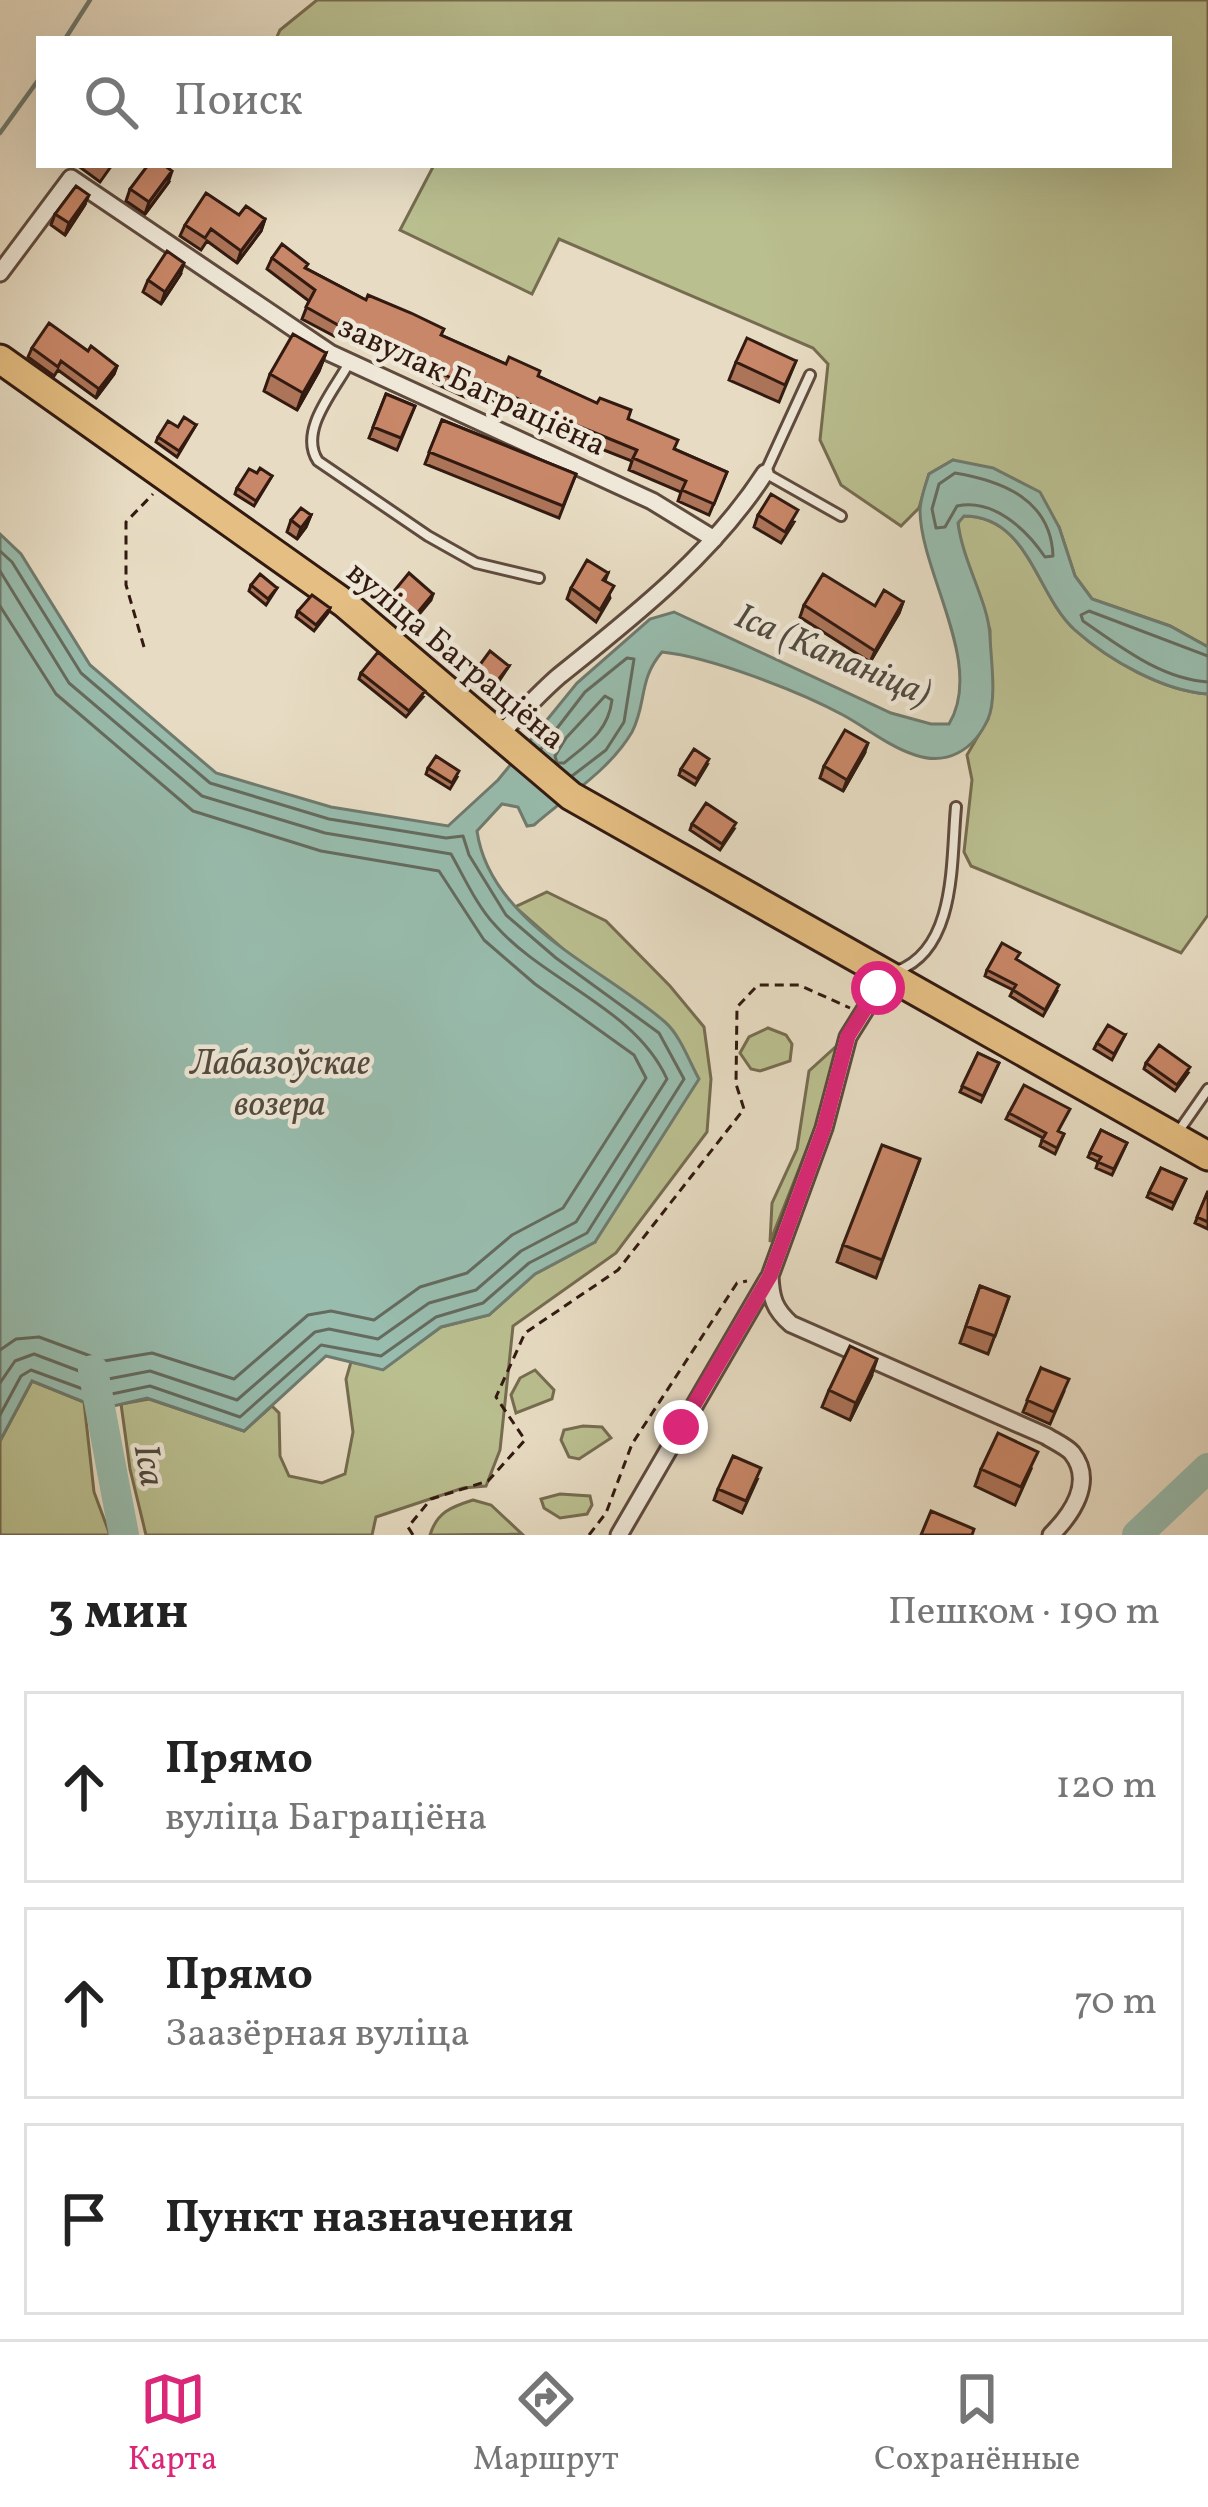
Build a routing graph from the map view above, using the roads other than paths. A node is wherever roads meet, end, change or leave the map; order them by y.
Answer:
1 (0, 273) edge
2 (0, 359) edge
3 (350, 362) junction
4 (810, 375) dead end
5 (764, 472) junction
6 (841, 516) dead end
7 (714, 539) junction
8 (539, 578) dead end
9 (508, 744) junction
10 (956, 807) dead end
11 (886, 976) junction
12 (1208, 1089) edge
13 (1174, 1138) junction
14 (1208, 1156) edge
15 (770, 1276) junction
16 (620, 1535) edge
17 (1051, 1535) edge

1 - 3 street, завулак Баграціёна
2 - 9 highway, вуліца Баграціёна
3 - 7 street, завулак Баграціёна
3 - 8 lane
4 - 5 lane
5 - 6 lane
5 - 7 street
7 - 9 street
9 - 11 highway, вуліца Баграціёна
10 - 11 lane
11 - 13 highway, вуліца Баграціёна
11 - 15 street
12 - 13 lane
13 - 14 highway, вуліца Баграціёна
15 - 16 street
15 - 17 street

